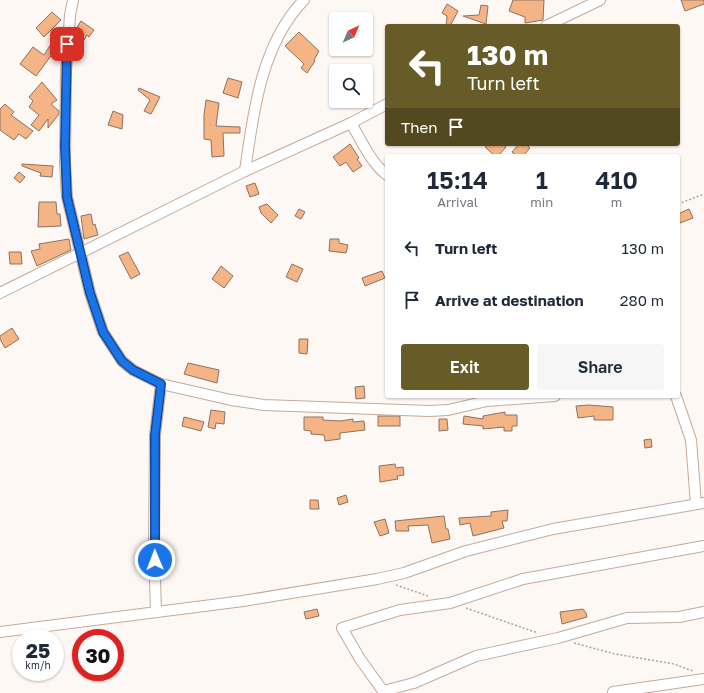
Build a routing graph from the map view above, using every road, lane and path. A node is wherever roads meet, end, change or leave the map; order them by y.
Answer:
1 (73, 0) edge
2 (304, 0) edge
3 (600, 0) edge
4 (550, 24) edge
5 (385, 105) edge
6 (351, 123) junction
7 (245, 171) junction
8 (385, 173) edge
9 (704, 194) edge
10 (680, 203) edge
11 (80, 253) junction
12 (0, 294) edge
13 (161, 384) junction
14 (528, 398) edge
15 (677, 398) edge
16 (700, 504) edge
17 (704, 546) edge
18 (391, 584) dead end
19 (428, 596) dead end
20 (465, 608) dead end
21 (156, 611) junction
22 (704, 612) edge
23 (0, 632) edge
24 (539, 633) dead end
25 (572, 642) dead end
26 (701, 676) edge
27 (613, 692) edge

1 - 11 street
2 - 7 street
3 - 4 street
5 - 6 street
6 - 7 street
6 - 8 street
7 - 11 street
9 - 10 path
11 - 12 street
11 - 13 street
13 - 14 street
13 - 21 street
15 - 16 street
16 - 21 street
17 - 22 street
18 - 19 path
20 - 24 path
21 - 23 street
25 - 26 path
26 - 27 street

